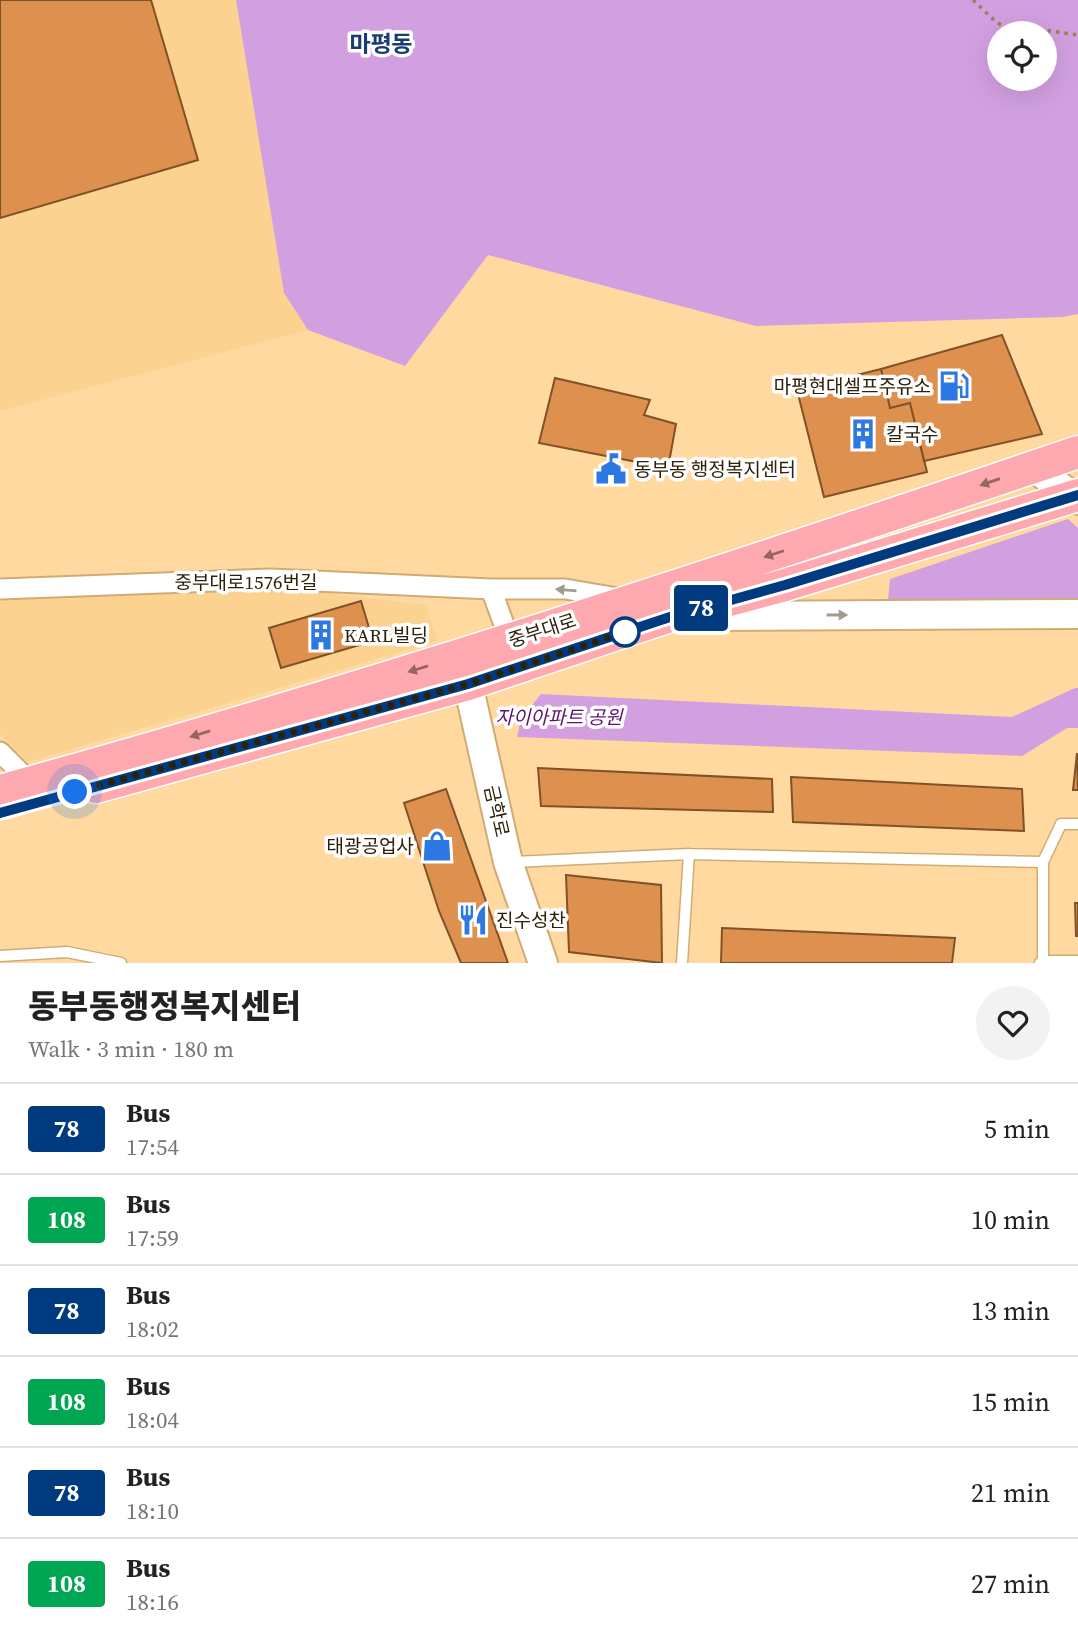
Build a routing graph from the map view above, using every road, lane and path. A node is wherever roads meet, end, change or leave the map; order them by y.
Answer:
1 (973, 0) edge
2 (1078, 35) edge
3 (1078, 452) edge
4 (1034, 467) junction
5 (1076, 497) edge
6 (0, 589) edge
7 (491, 589) junction
8 (634, 600) junction
9 (1078, 614) edge
10 (670, 617) junction
11 (510, 641) junction
12 (464, 670) junction
13 (0, 752) edge
14 (30, 782) junction
15 (0, 791) edge
16 (0, 813) edge
17 (1078, 824) edge
18 (689, 854) junction
19 (509, 862) junction
20 (1043, 862) junction
21 (0, 956) edge
22 (1078, 961) edge
23 (1042, 962) edge
24 (121, 963) edge
25 (543, 963) edge
26 (682, 963) edge

1 - 2 path
3 - 4 main road, 중부대로
4 - 5 main road
4 -> 8 main road, 중부대로
5 - 10 main road, 중부대로
6 - 7 street, 중부대로1576번길
8 -> 7 street, 중부대로1576번길
7 - 11 street
8 - 11 main road, 중부대로
10 -> 9 main road
10 - 12 main road, 중부대로
11 - 12 main road, 중부대로
12 -> 14 main road, 중부대로
12 - 16 main road, 중부대로
12 - 19 main road, 금학로
13 - 14 street
14 - 15 main road, 중부대로
17 - 20 lane
18 - 19 lane
18 - 20 lane
18 - 26 lane
19 - 25 main road, 금학로
20 - 23 lane
21 - 24 lane
22 - 23 lane

